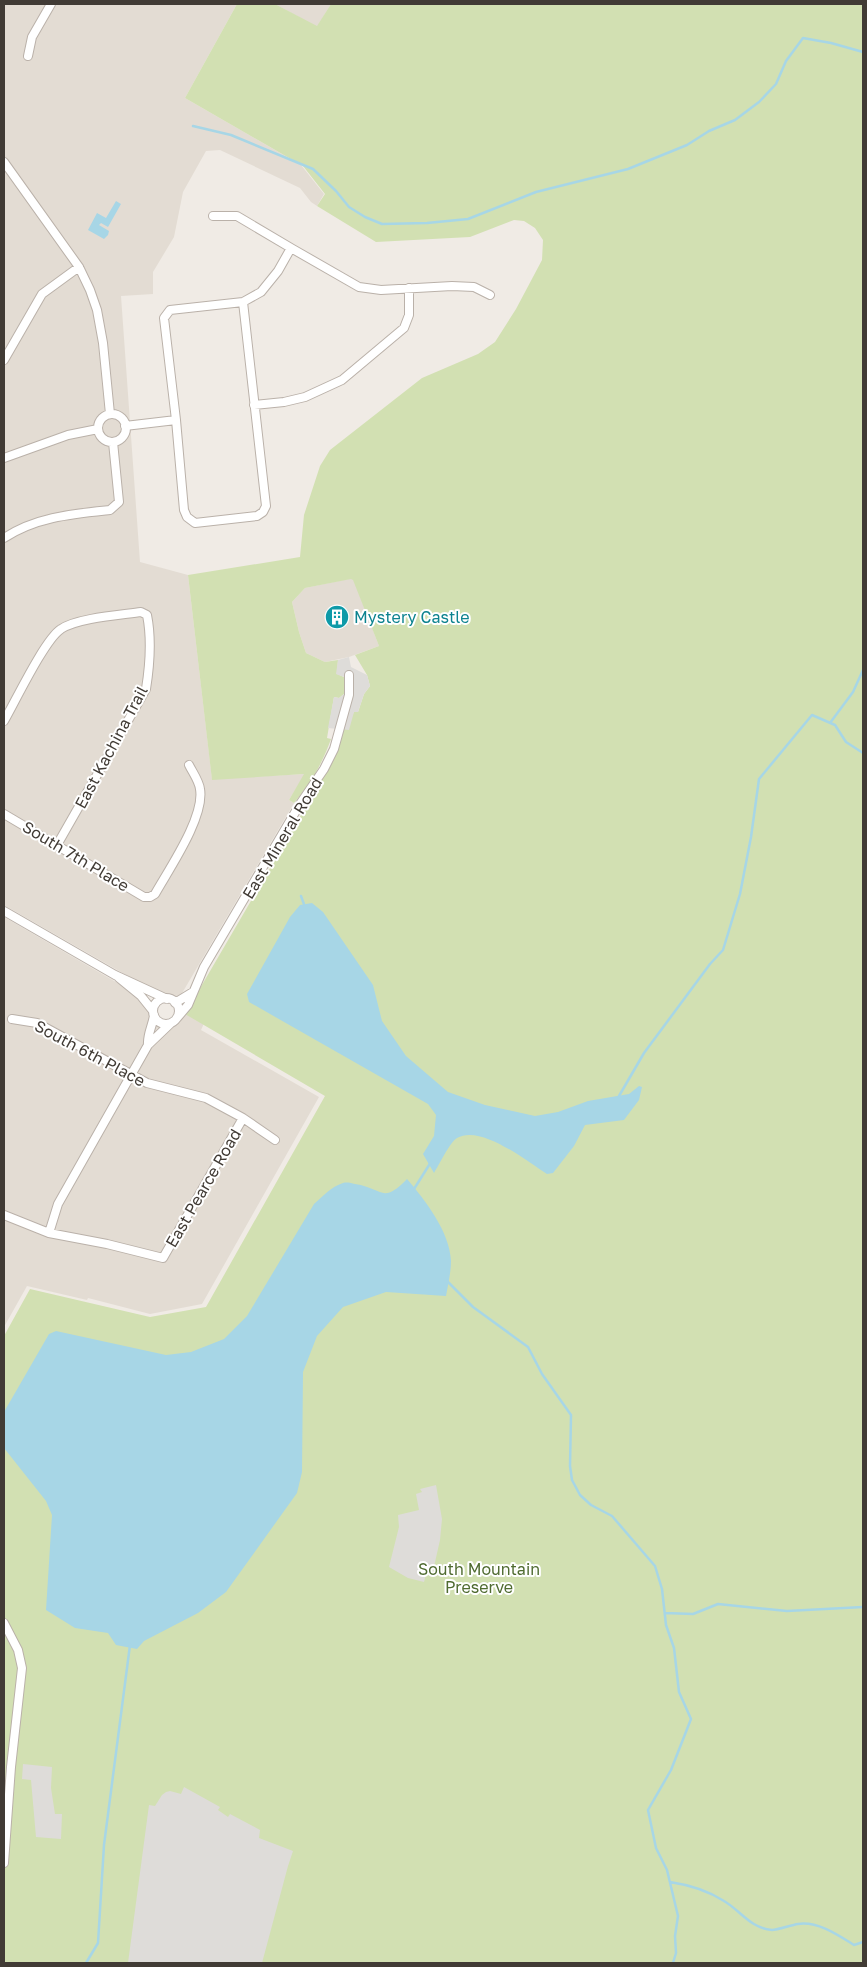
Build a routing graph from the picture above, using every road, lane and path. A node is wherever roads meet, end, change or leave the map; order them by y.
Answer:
1 (50, 4) edge
2 (28, 56) dead end
3 (4, 162) edge
4 (213, 216) dead end
5 (291, 248) junction
6 (79, 267) junction
7 (409, 288) junction
8 (490, 295) dead end
9 (242, 302) junction
10 (4, 360) edge
11 (254, 405) junction
12 (110, 414) junction
13 (176, 420) junction
14 (126, 426) junction
15 (98, 429) junction
16 (113, 442) junction
17 (4, 458) edge
18 (4, 538) edge
19 (349, 675) dead end
20 (4, 721) edge
21 (189, 765) dead end
22 (4, 814) edge
23 (57, 845) junction
24 (4, 911) edge
25 (116, 975) junction
26 (193, 992) junction
27 (167, 999) junction
28 (175, 1003) junction
29 (153, 1013) junction
30 (12, 1019) dead end
31 (174, 1020) junction
32 (148, 1045) junction
33 (130, 1075) junction
34 (243, 1118) junction
35 (275, 1140) dead end
36 (4, 1215) edge
37 (48, 1233) junction
38 (4, 1623) edge
39 (4, 1863) edge

1 - 2 street
3 - 6 street
4 - 5 street
5 - 7 street
5 - 9 street
6 - 10 street
6 - 12 street
7 - 8 street
7 - 11 street
9 - 11 street
9 - 13 street
11 - 13 street
12 - 14 street
12 - 15 street
13 - 14 street
14 - 16 street
15 - 16 street
15 - 17 street
16 - 18 street
19 - 26 street, East Mineral Road
20 - 23 street, East Kachina Trail
21 - 23 street, South 7th Place
22 - 23 street, South 7th Place
24 - 25 street
25 - 27 street
25 - 29 street
26 - 28 street
26 - 31 street, East Mineral Road
27 - 28 street
27 - 29 street
28 - 31 street
29 - 31 street
29 - 32 street, East Mineral Road
30 - 33 street, South 6th Place
31 - 32 street, East Mineral Road
32 - 33 street, East Mineral Road
33 - 34 street, South 6th Place
33 - 37 street, East Mineral Road
34 - 35 street, South 6th Place
34 - 37 street, East Pearce Road
36 - 37 street
38 - 39 street

